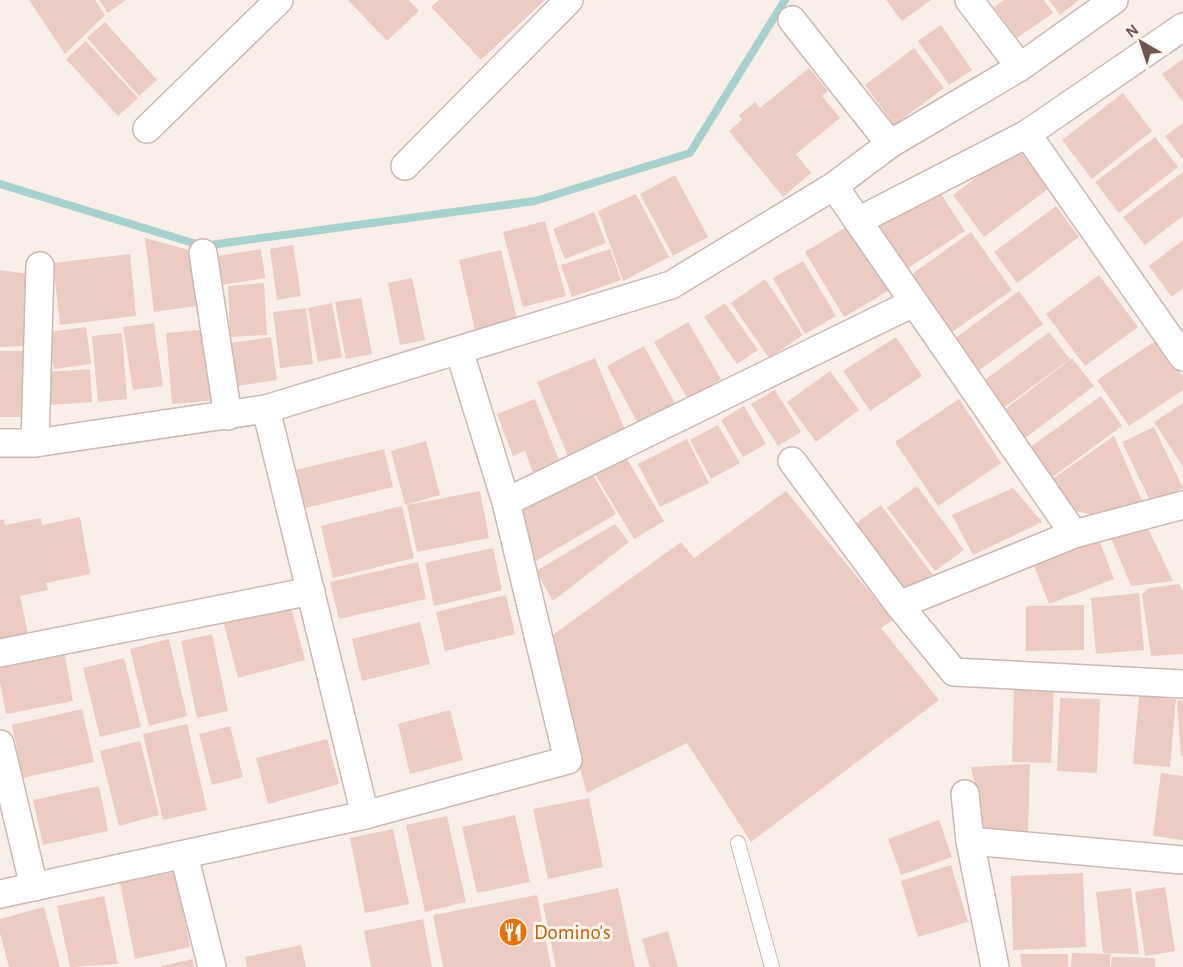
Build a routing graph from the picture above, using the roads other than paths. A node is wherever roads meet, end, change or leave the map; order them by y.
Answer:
1 (279, 0) edge
2 (569, 0) edge
3 (969, 0) edge
4 (1114, 0) edge
5 (792, 20) dead end
6 (1183, 27) edge
7 (1020, 67) junction
8 (147, 129) dead end
9 (1027, 134) junction
10 (890, 144) junction
11 (405, 166) dead end
12 (834, 186) junction
13 (858, 221) junction
14 (203, 253) dead end
15 (40, 266) dead end
16 (913, 303) junction
17 (459, 350) junction
18 (1183, 357) edge
19 (266, 409) junction
20 (228, 416) junction
21 (0, 443) edge
22 (35, 443) junction
23 (792, 461) dead end
24 (506, 502) junction
25 (1181, 513) edge
26 (1074, 534) junction
27 (311, 591) junction
28 (899, 605) junction
29 (0, 653) edge
30 (1183, 684) edge
31 (0, 744) edge
32 (965, 794) dead end
33 (365, 814) junction
34 (970, 842) junction
35 (738, 843) dead end
36 (184, 855) junction
37 (1183, 860) edge
38 (34, 886) junction
39 (0, 894) edge
40 (212, 967) edge
41 (772, 967) edge
42 (995, 967) edge

1 - 8 street
2 - 11 street
3 - 7 street
4 - 7 street
5 - 10 street
6 - 9 street
7 - 10 street
9 - 13 street
9 - 18 street
10 - 12 street
12 - 13 street
12 - 17 street
13 - 16 street
14 - 20 street
15 - 22 street
16 - 24 street
16 - 26 street
17 - 19 street
17 - 24 street
19 - 20 street
19 - 27 street
20 - 22 street
21 - 22 street
23 - 28 street
24 - 33 street
25 - 26 street
26 - 28 street
27 - 29 street
27 - 33 street
28 - 30 street
31 - 38 street
32 - 34 street
33 - 36 street
34 - 37 street
34 - 42 street
35 - 41 lane
36 - 38 street
36 - 40 street
38 - 39 street

